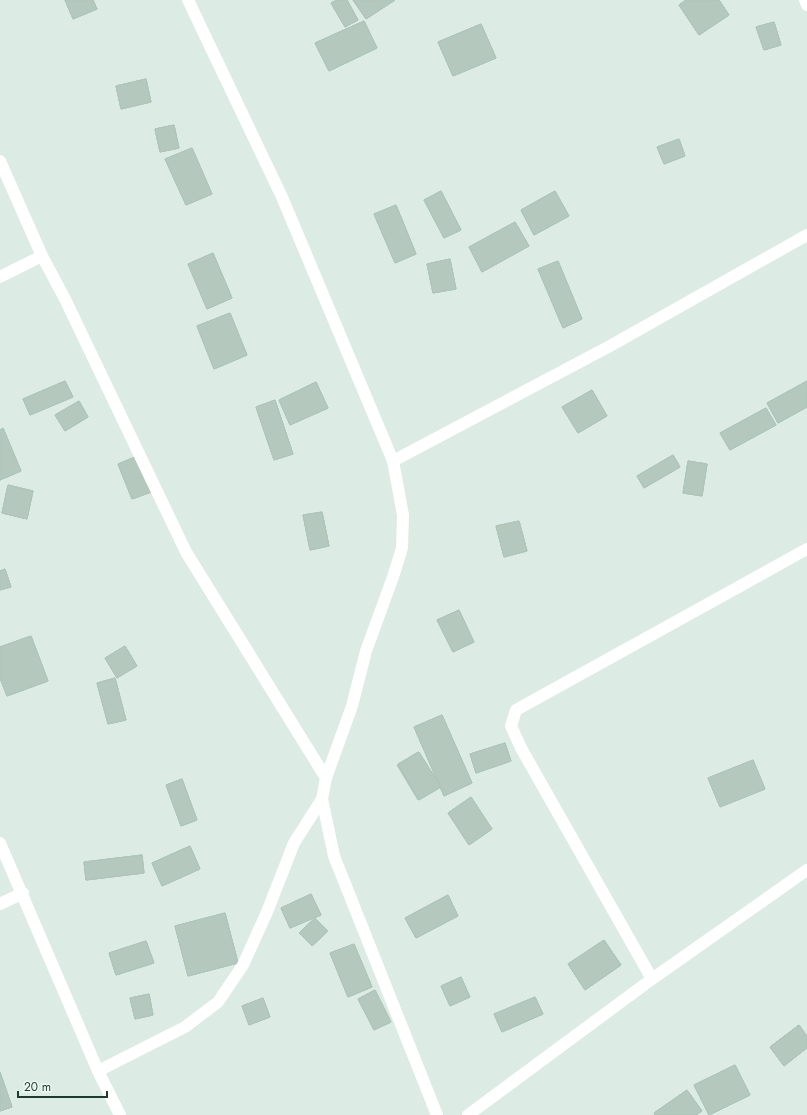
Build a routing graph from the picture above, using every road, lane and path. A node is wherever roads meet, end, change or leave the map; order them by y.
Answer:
1 (188, 0) edge
2 (805, 0) edge
3 (807, 5) edge
4 (0, 161) edge
5 (807, 235) edge
6 (42, 256) junction
7 (0, 277) edge
8 (393, 461) junction
9 (807, 549) edge
10 (326, 778) junction
11 (322, 799) junction
12 (0, 843) edge
13 (807, 870) edge
14 (23, 894) junction
15 (0, 904) edge
16 (652, 979) junction
17 (98, 1071) junction
18 (120, 1115) edge
19 (437, 1115) edge
20 (468, 1115) edge

1 - 8 street
2 - 3 street
4 - 6 street
5 - 8 street
6 - 7 street
6 - 10 street
8 - 10 street
9 - 16 street
10 - 11 street
11 - 17 street
11 - 19 street
12 - 14 street
13 - 16 street
14 - 15 street
14 - 17 street
16 - 20 street
17 - 18 street

